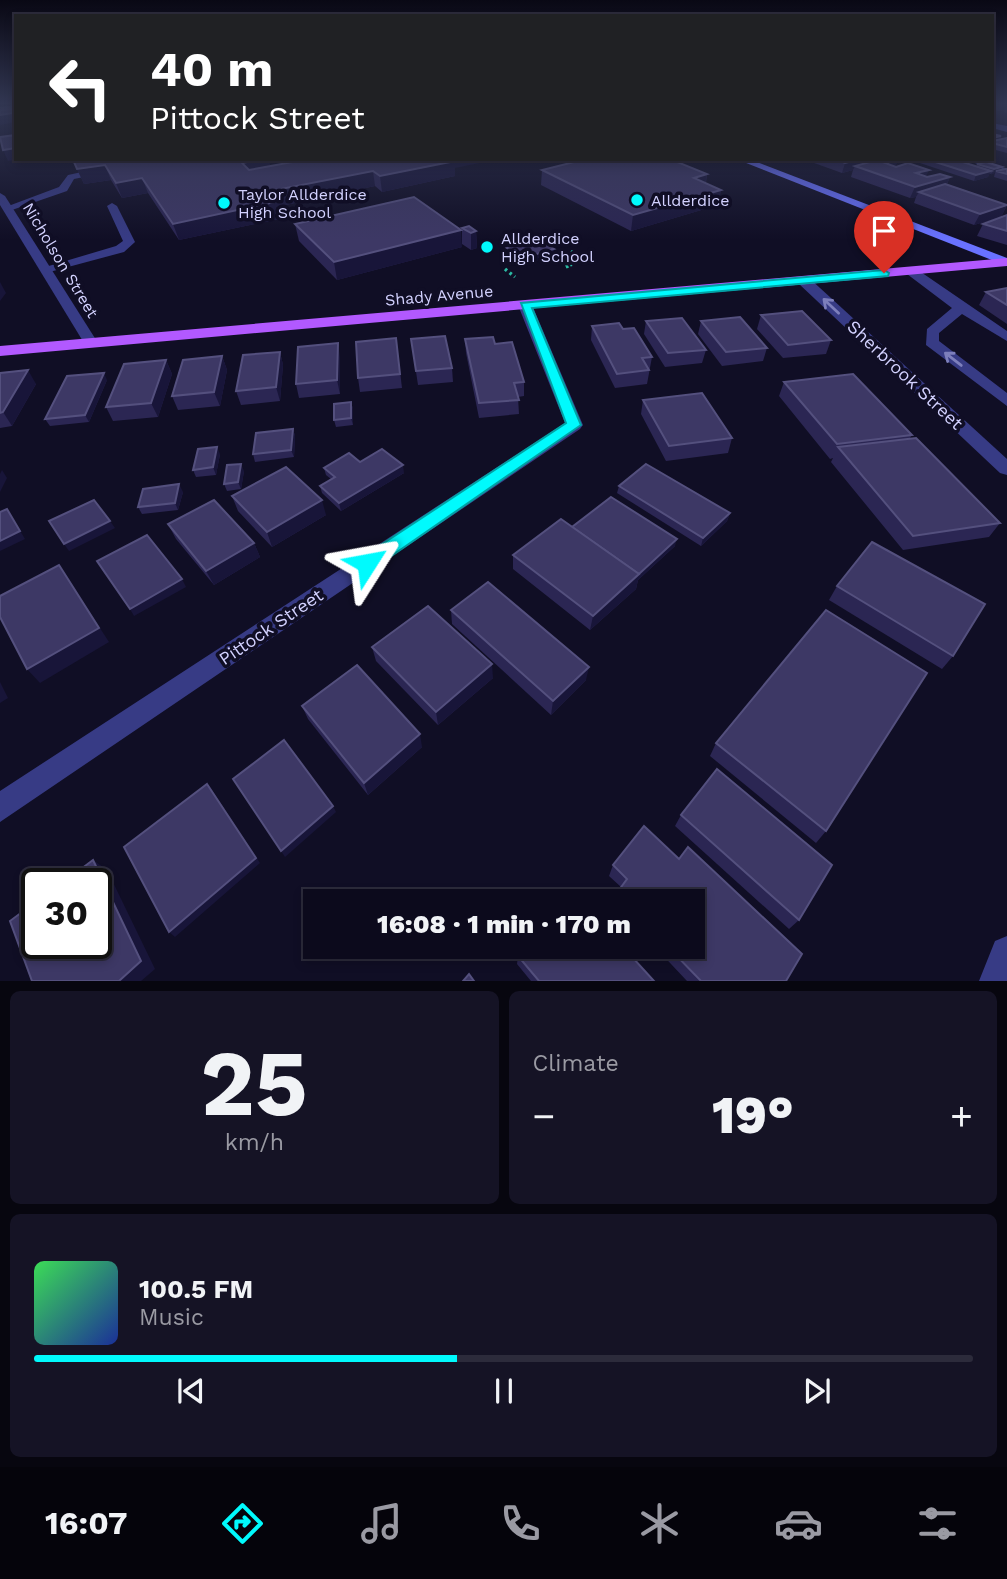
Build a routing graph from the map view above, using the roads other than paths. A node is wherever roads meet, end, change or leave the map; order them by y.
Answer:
1 (745, 161) edge
2 (974, 161) edge
3 (116, 168) edge
4 (1007, 172) edge
5 (4, 202) edge
6 (112, 206) edge
7 (1007, 262) edge
8 (46, 271) junction
9 (911, 271) junction
10 (803, 280) junction
11 (525, 305) junction
12 (961, 308) junction
13 (1007, 337) edge
14 (91, 343) junction
15 (0, 351) edge
16 (1007, 401) edge
17 (1007, 469) edge
18 (0, 808) edge
19 (1007, 953) edge
20 (996, 981) edge

1 - 7 main road
2 - 4 street
3 - 5 street
5 - 8 street, Nicholson Street
6 - 8 street
7 - 9 main road, Shady Avenue
8 - 14 street, Nicholson Street
9 - 10 main road, Shady Avenue
9 - 12 street
10 - 11 main road, Shady Avenue
17 -> 10 street, Sherbrook Street
11 - 14 main road, Shady Avenue
11 - 18 street, Pittock Street
12 - 13 street
16 -> 12 lane
14 - 15 main road, Shady Avenue
19 - 20 street

